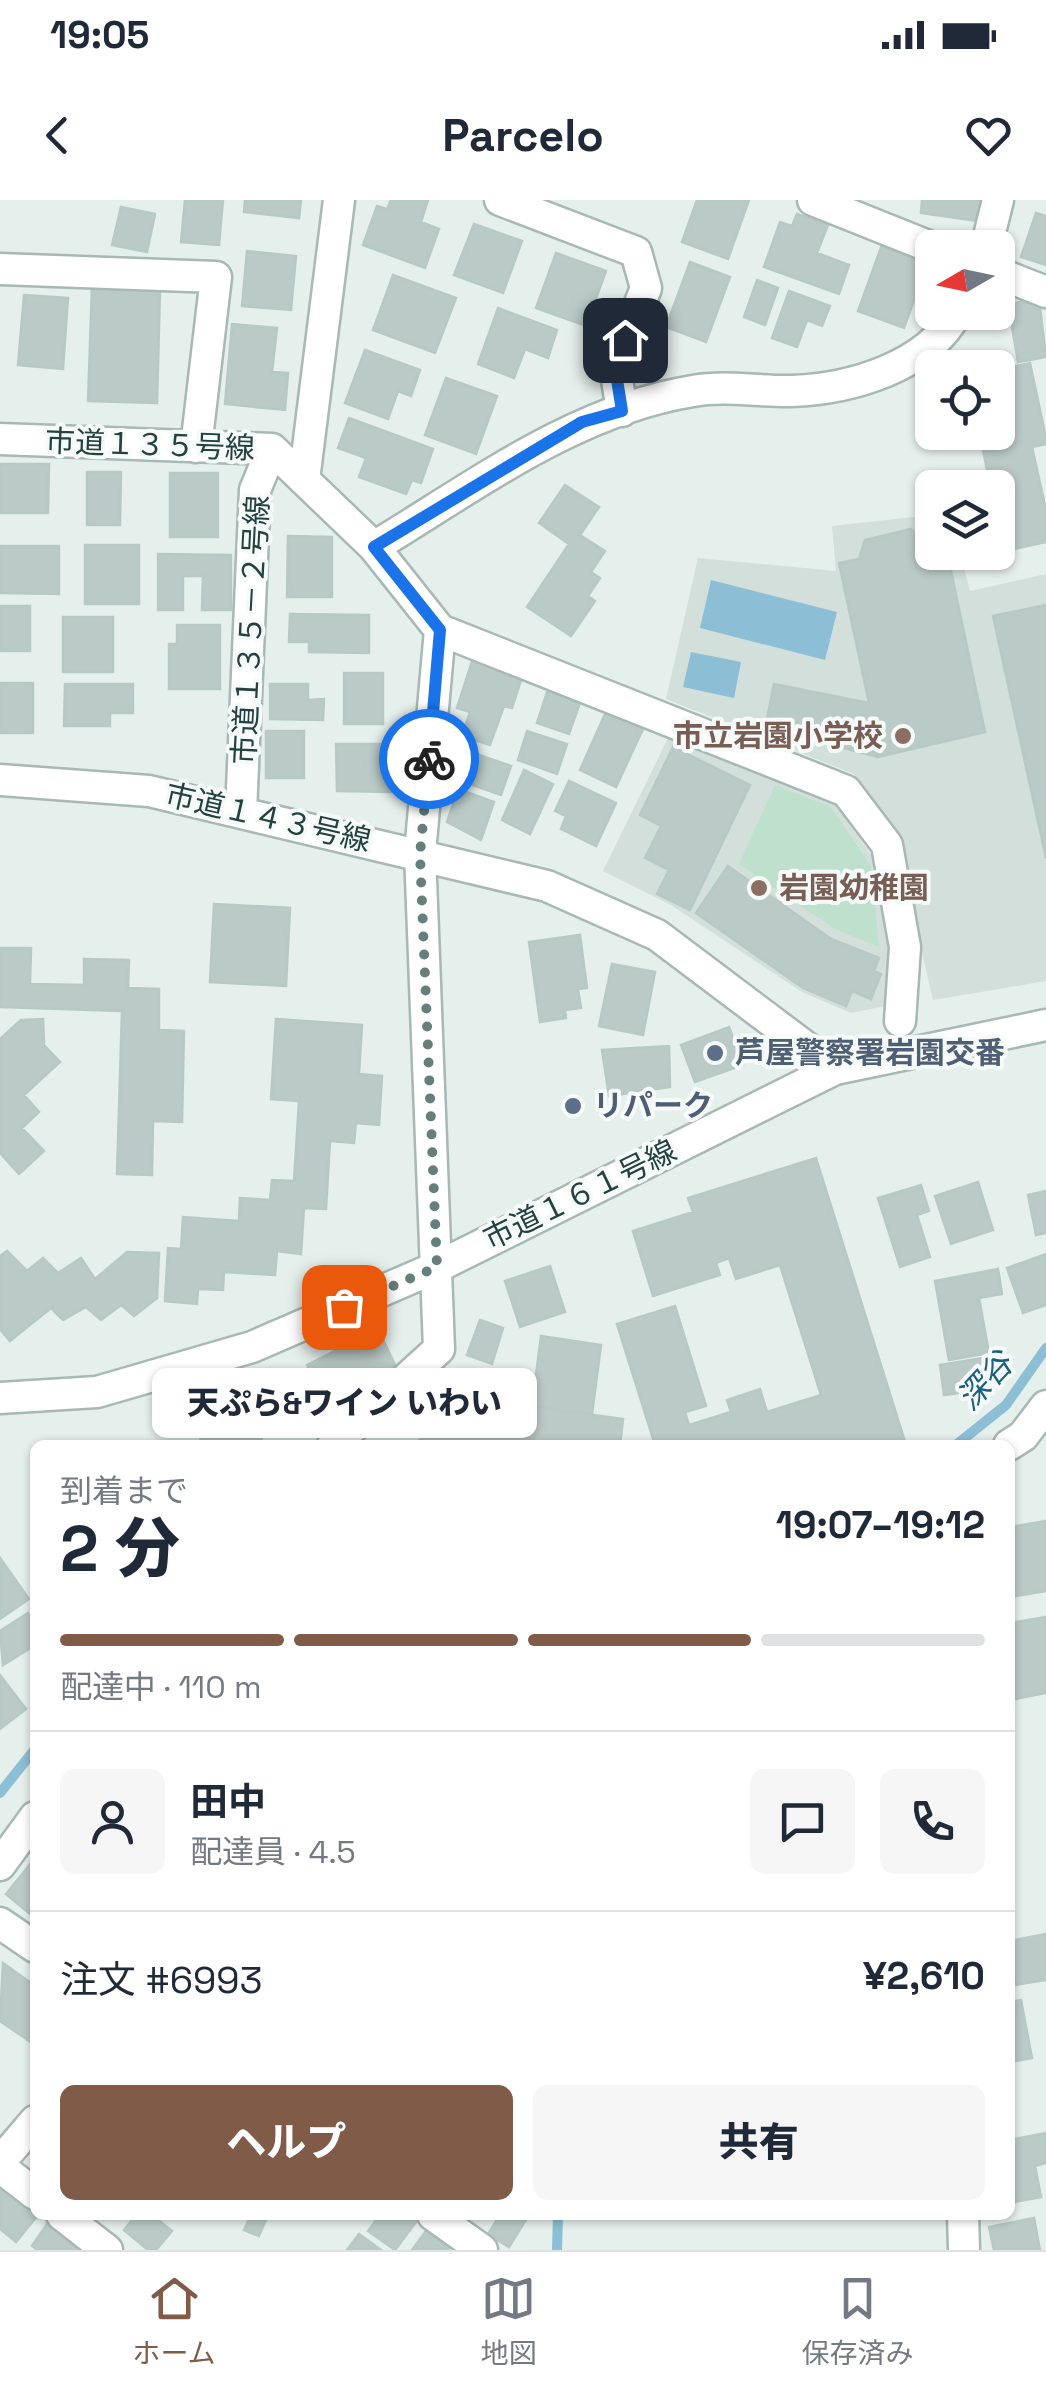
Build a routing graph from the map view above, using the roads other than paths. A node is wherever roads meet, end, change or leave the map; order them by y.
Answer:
1 (339, 200) edge
2 (500, 200) edge
3 (813, 200) edge
4 (998, 200) edge
5 (990, 230) edge
6 (915, 241) edge
7 (0, 269) edge
8 (1015, 280) edge
9 (1046, 292) edge
10 (942, 330) edge
11 (622, 411) junction
12 (0, 439) edge
13 (196, 447) junction
14 (272, 449) junction
15 (304, 480) junction
16 (374, 547) junction
17 (440, 630) junction
18 (0, 780) edge
19 (241, 812) junction
20 (420, 854) junction
21 (900, 1020) dead end
22 (1046, 1025) edge
23 (835, 1069) junction
24 (437, 1267) junction
25 (0, 1398) edge
26 (1046, 1406) edge
27 (338, 1440) edge
28 (1015, 1441) edge
29 (30, 1824) edge
30 (0, 1865) edge
31 (0, 1924) edge
32 (30, 1943) edge
33 (30, 2127) edge
34 (0, 2165) edge
35 (30, 2190) edge
36 (68, 2220) edge
37 (440, 2220) edge
38 (963, 2220) edge
39 (107, 2250) edge
40 (482, 2250) edge
41 (964, 2250) edge

1 - 15 street
2 - 11 street
3 - 6 street
4 - 5 street
7 - 13 street
8 - 9 street
10 - 11 street
11 - 16 street
12 - 13 street, 市道１３５号線
13 - 14 street, 市道１３５号線
14 - 15 street, 市道１３５号線
14 - 19 street, 市道１３５－２号線
15 - 16 street, 市道１３５号線
16 - 17 street, 市道１３５号線
17 - 20 street
17 - 21 street, 市道１３５号線
18 - 19 street, 市道１４３号線
19 - 20 street, 市道１４３号線
20 - 23 street, 市道１４３号線
20 - 24 street
22 - 23 street, 市道１６１号線
23 - 24 street, 市道１６１号線
24 - 25 street, 市道１６１号線
24 - 27 street
26 - 28 street
29 - 30 street
31 - 32 street
33 - 34 street
34 - 35 street
36 - 39 street
37 - 40 street
38 - 41 street

